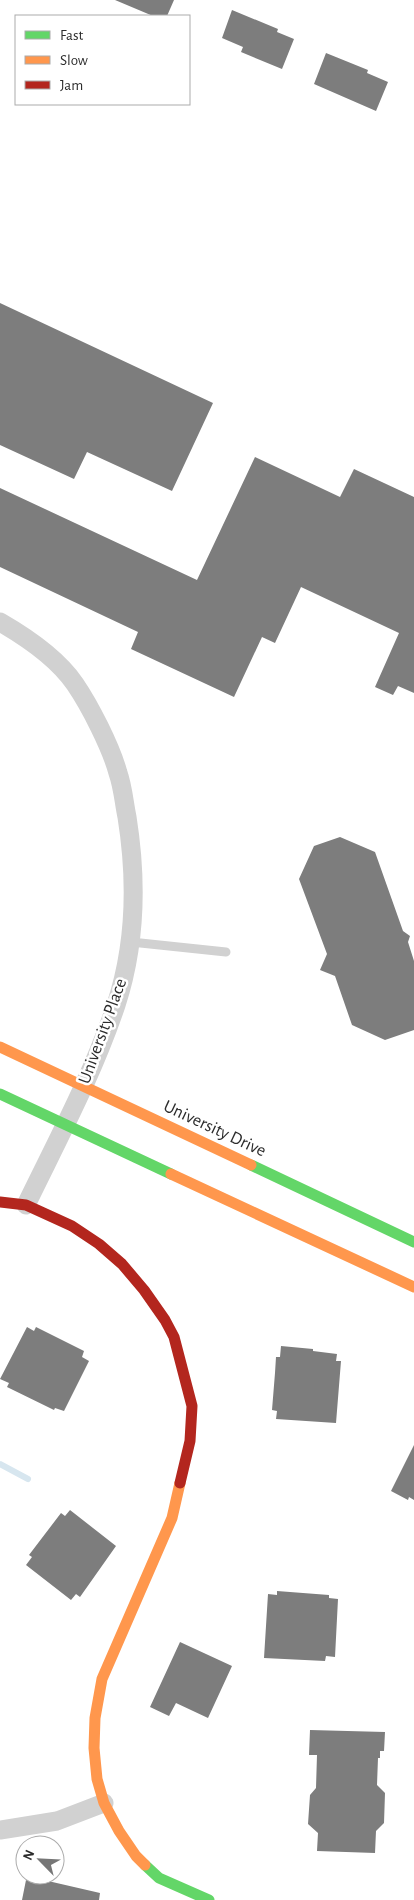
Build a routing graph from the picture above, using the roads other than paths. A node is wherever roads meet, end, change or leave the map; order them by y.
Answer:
1 (0, 622) edge
2 (131, 942) junction
3 (226, 952) dead end
4 (0, 1047) edge
5 (83, 1086) junction
6 (0, 1094) edge
7 (65, 1124) junction
8 (0, 1202) edge
9 (26, 1205) junction
10 (414, 1242) edge
11 (414, 1287) edge
12 (104, 1803) junction
13 (0, 1830) edge
14 (209, 1900) edge

1 - 2 street, University Place
2 - 3 lane
2 - 5 street, University Place
4 - 5 main road, University Drive
5 - 7 street, University Place
5 - 10 main road, University Drive
6 - 7 main road
7 - 9 street, University Place
7 - 11 main road
8 - 9 main road
9 - 12 main road
12 - 13 street
12 - 14 main road

